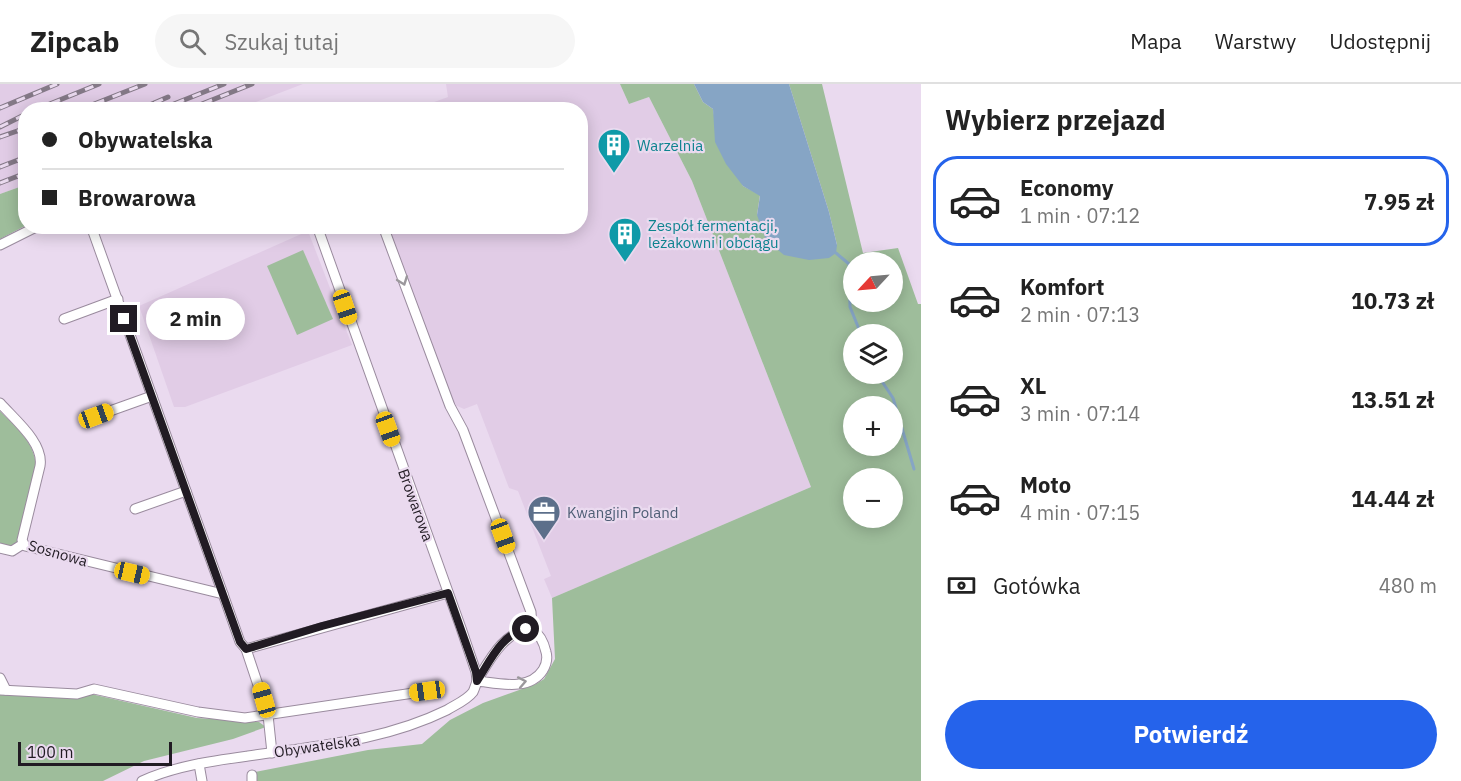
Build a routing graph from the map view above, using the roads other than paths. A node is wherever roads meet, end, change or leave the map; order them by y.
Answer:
1 (22, 234) edge
2 (94, 234) edge
3 (320, 234) edge
4 (386, 234) edge
5 (0, 245) edge
6 (118, 299) junction
7 (64, 319) dead end
8 (152, 396) junction
9 (0, 403) edge
10 (96, 416) dead end
11 (186, 491) junction
12 (135, 509) dead end
13 (23, 544) junction
14 (0, 548) edge
15 (448, 593) junction
16 (223, 594) junction
17 (532, 629) junction
18 (246, 649) junction
19 (0, 678) edge
20 (477, 681) junction
21 (3, 690) edge
22 (427, 691) dead end
23 (268, 715) junction
24 (272, 753) junction
25 (199, 764) junction
26 (142, 781) edge
27 (202, 781) edge

1 - 5 street
2 - 6 street
3 - 15 street, Browarowa
4 -> 17 street
6 - 7 street
6 - 8 street
8 - 10 street
8 - 11 street
9 - 13 street, Sosnowa
11 - 12 street
11 - 16 street
13 - 14 street
13 - 16 street, Sosnowa
15 - 18 street
15 - 20 street, Browarowa
16 - 18 street
17 - 20 street, Obywatelska
20 -> 17 street
18 - 23 street
19 - 21 street
20 - 24 street, Obywatelska
21 - 23 street
22 - 23 street
23 - 24 street
24 - 25 street, Obywatelska
25 - 26 street, Obywatelska
25 - 27 street

